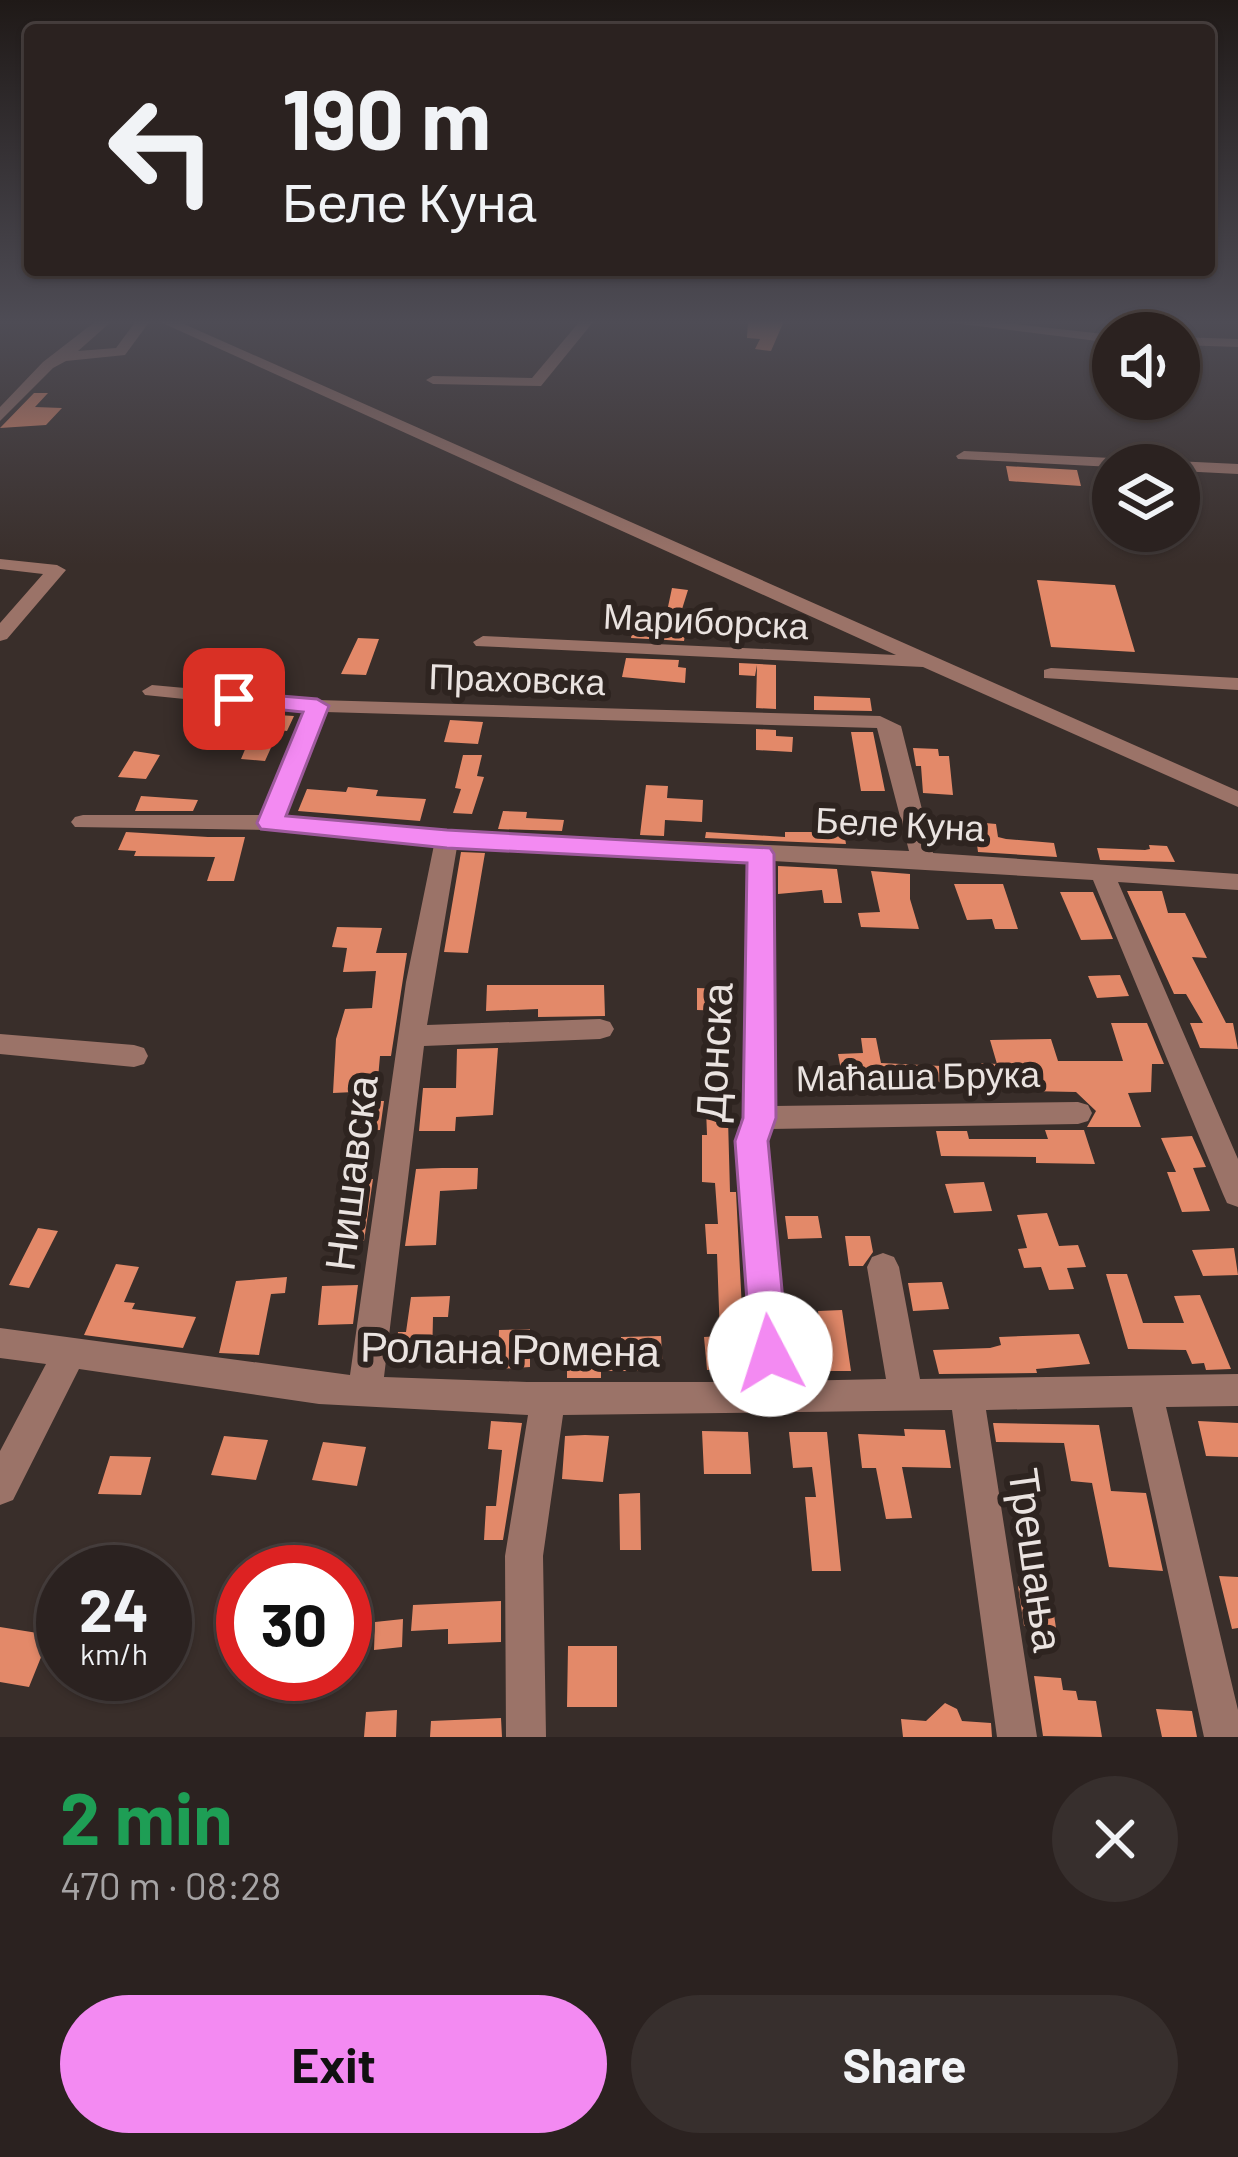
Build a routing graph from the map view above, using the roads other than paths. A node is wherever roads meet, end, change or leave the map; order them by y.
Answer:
1 (346, 402) edge
2 (964, 456) dead end
3 (1092, 462) edge
4 (1200, 467) edge
5 (1238, 469) edge
6 (0, 564) edge
7 (0, 635) edge
8 (483, 642) dead end
9 (926, 662) junction
10 (1051, 674) dead end
11 (1238, 684) edge
12 (152, 691) dead end
13 (317, 706) junction
14 (1238, 800) edge
15 (82, 822) dead end
16 (270, 823) junction
17 (447, 839) junction
18 (761, 854) junction
19 (923, 860) junction
20 (1102, 872) junction
21 (1238, 882) edge
22 (600, 1029) dead end
23 (411, 1036) junction
24 (0, 1044) edge
25 (134, 1057) dead end
26 (1078, 1113) dead end
27 (759, 1118) junction
28 (1227, 1137) edge
29 (1238, 1194) edge
30 (883, 1267) dead end
31 (0, 1343) edge
32 (71, 1351) junction
33 (1145, 1390) junction
34 (1238, 1390) edge
35 (365, 1392) junction
36 (773, 1396) junction
37 (906, 1396) junction
38 (968, 1396) junction
39 (548, 1397) junction
40 (0, 1487) edge
41 (526, 1737) edge
42 (1017, 1737) edge
43 (1224, 1737) edge

1 - 9 street
2 - 3 street
4 - 5 street
6 - 7 street
8 - 9 street, Мариборска
9 - 14 street
10 - 11 street
12 - 13 street, Праховска
13 - 16 street
13 - 19 street, Праховска
15 - 16 street, Беле Куна
16 - 17 street, Беле Куна
17 - 18 street, Беле Куна
17 - 23 street, Нишавска
18 - 19 street, Беле Куна
18 - 27 street, Донска
19 - 20 street, Беле Куна
20 - 21 street, Беле Куна
20 - 28 street
22 - 23 street, Нишавска
23 - 35 street, Нишавска
24 - 25 street
26 - 27 street, Маћаша Брука
27 - 36 street, Донска
28 - 29 street
30 - 37 street
31 - 32 street, Ролана Ромена
32 - 35 street, Ролана Ромена
32 - 40 street
33 - 34 street, Ролана Ромена
33 - 38 street, Ролана Ромена
33 - 43 street
35 - 39 street, Ролана Ромена
36 - 37 street, Ролана Ромена
36 - 39 street, Ролана Ромена
37 - 38 street, Ролана Ромена
38 - 42 street, Трешања
39 - 41 street

